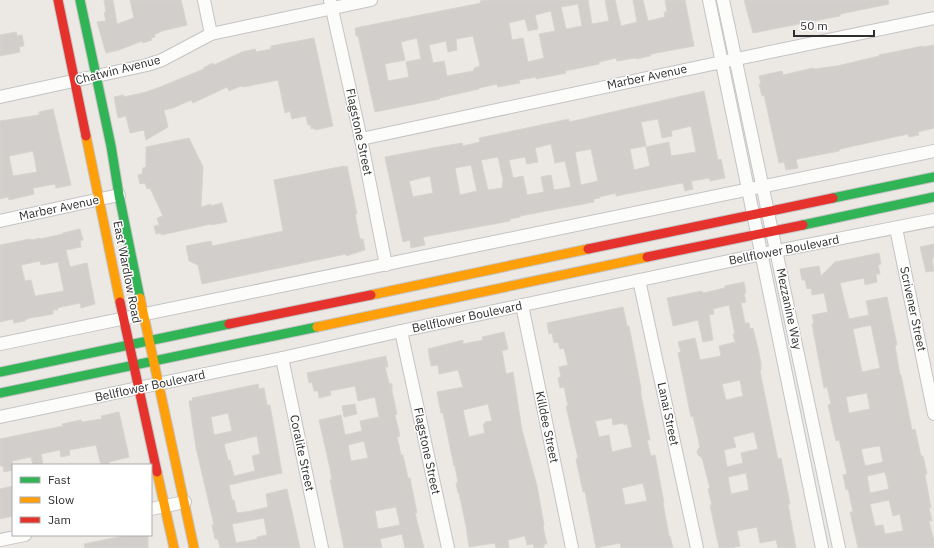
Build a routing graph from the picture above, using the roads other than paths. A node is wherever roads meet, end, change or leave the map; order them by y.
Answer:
1 (58, 0) edge
2 (80, 0) edge
3 (204, 0) edge
4 (371, 0) edge
5 (709, 0) edge
6 (723, 0) edge
7 (331, 4) edge
8 (934, 18) edge
9 (211, 34) junction
10 (736, 59) junction
11 (722, 62) junction
12 (96, 76) junction
13 (75, 80) junction
14 (0, 97) edge
15 (361, 139) junction
16 (934, 151) edge
17 (934, 177) edge
18 (763, 186) junction
19 (748, 189) junction
20 (119, 195) junction
21 (934, 197) edge
22 (100, 200) junction
23 (768, 212) junction
24 (753, 215) junction
25 (934, 220) edge
26 (0, 221) edge
27 (896, 228) junction
28 (773, 232) junction
29 (757, 235) junction
30 (776, 251) junction
31 (761, 254) junction
32 (386, 265) junction
33 (639, 280) junction
34 (522, 305) junction
35 (143, 315) junction
36 (124, 318) junction
37 (401, 331) junction
38 (150, 340) junction
39 (0, 344) edge
40 (129, 345) junction
41 (282, 358) junction
42 (154, 360) junction
43 (134, 365) junction
44 (0, 372) edge
45 (159, 384) junction
46 (139, 389) junction
47 (0, 393) edge
48 (934, 414) edge
49 (0, 417) edge
50 (185, 502) junction
51 (165, 506) junction
52 (152, 509) edge
53 (20, 536) edge
54 (0, 540) edge
55 (174, 548) edge
56 (194, 548) edge
57 (322, 548) edge
58 (448, 548) edge
59 (572, 548) edge
60 (697, 548) edge
61 (822, 548) edge
62 (839, 548) edge

1 - 13 main road, East Wardlow Road
2 - 12 main road, East Wardlow Road
3 - 9 street
4 - 7 street, Chatwin Avenue
5 - 11 street, Mezzanine Way
6 - 10 street, Mezzanine Way
7 - 9 street, Chatwin Avenue
7 - 15 street, Flagstone Street
8 - 10 street, Marber Avenue
9 - 12 street, Chatwin Avenue
10 - 11 street, Marber Avenue
10 - 18 street, Mezzanine Way
11 - 15 street, Marber Avenue
11 - 19 street, Mezzanine Way
12 - 13 street, Chatwin Avenue
12 - 20 main road, East Wardlow Road
13 - 14 street, Chatwin Avenue
13 - 22 main road, East Wardlow Road
15 - 32 street, Flagstone Street
16 - 18 street
17 - 23 main road
18 - 19 street
18 - 23 street, Mezzanine Way
19 - 24 street, Mezzanine Way
19 - 32 street
20 - 22 street, Marber Avenue
20 - 35 main road, East Wardlow Road
21 - 28 main road, Bellflower Boulevard
22 - 26 street, Marber Avenue
22 - 36 main road, East Wardlow Road
23 - 24 main road
23 - 28 street, Mezzanine Way
24 - 29 street, Mezzanine Way
24 - 38 main road
25 - 27 street, Bellflower Boulevard
27 - 30 street, Bellflower Boulevard
27 - 48 street, Scrivener Street
28 - 29 main road, Bellflower Boulevard
28 - 30 street, Mezzanine Way
29 - 31 street, Mezzanine Way
29 - 42 main road, Bellflower Boulevard
30 - 31 street, Bellflower Boulevard
30 - 62 street, Mezzanine Way
31 - 33 street, Bellflower Boulevard
31 - 61 street, Mezzanine Way
32 - 35 street
33 - 34 street, Bellflower Boulevard
33 - 60 street, Lanai Street
34 - 37 street, Bellflower Boulevard
34 - 59 street, Killdee Street
35 - 36 street
35 - 38 main road, East Wardlow Road
36 - 39 street
36 - 40 main road, East Wardlow Road
37 - 41 street, Bellflower Boulevard
37 - 58 street, Flagstone Street
38 - 40 main road
38 - 42 main road, East Wardlow Road
40 - 43 main road, East Wardlow Road
40 - 44 main road
41 - 45 street, Bellflower Boulevard
41 - 57 street, Coralite Street
42 - 43 main road, Bellflower Boulevard
42 - 45 main road, East Wardlow Road
43 - 46 main road, East Wardlow Road
43 - 47 main road, Bellflower Boulevard
45 - 46 street, Bellflower Boulevard
45 - 50 main road, East Wardlow Road
46 - 49 street, Bellflower Boulevard
46 - 51 main road, East Wardlow Road
50 - 51 street
50 - 56 main road, East Wardlow Road
51 - 52 street
51 - 55 main road, East Wardlow Road
53 - 54 street

